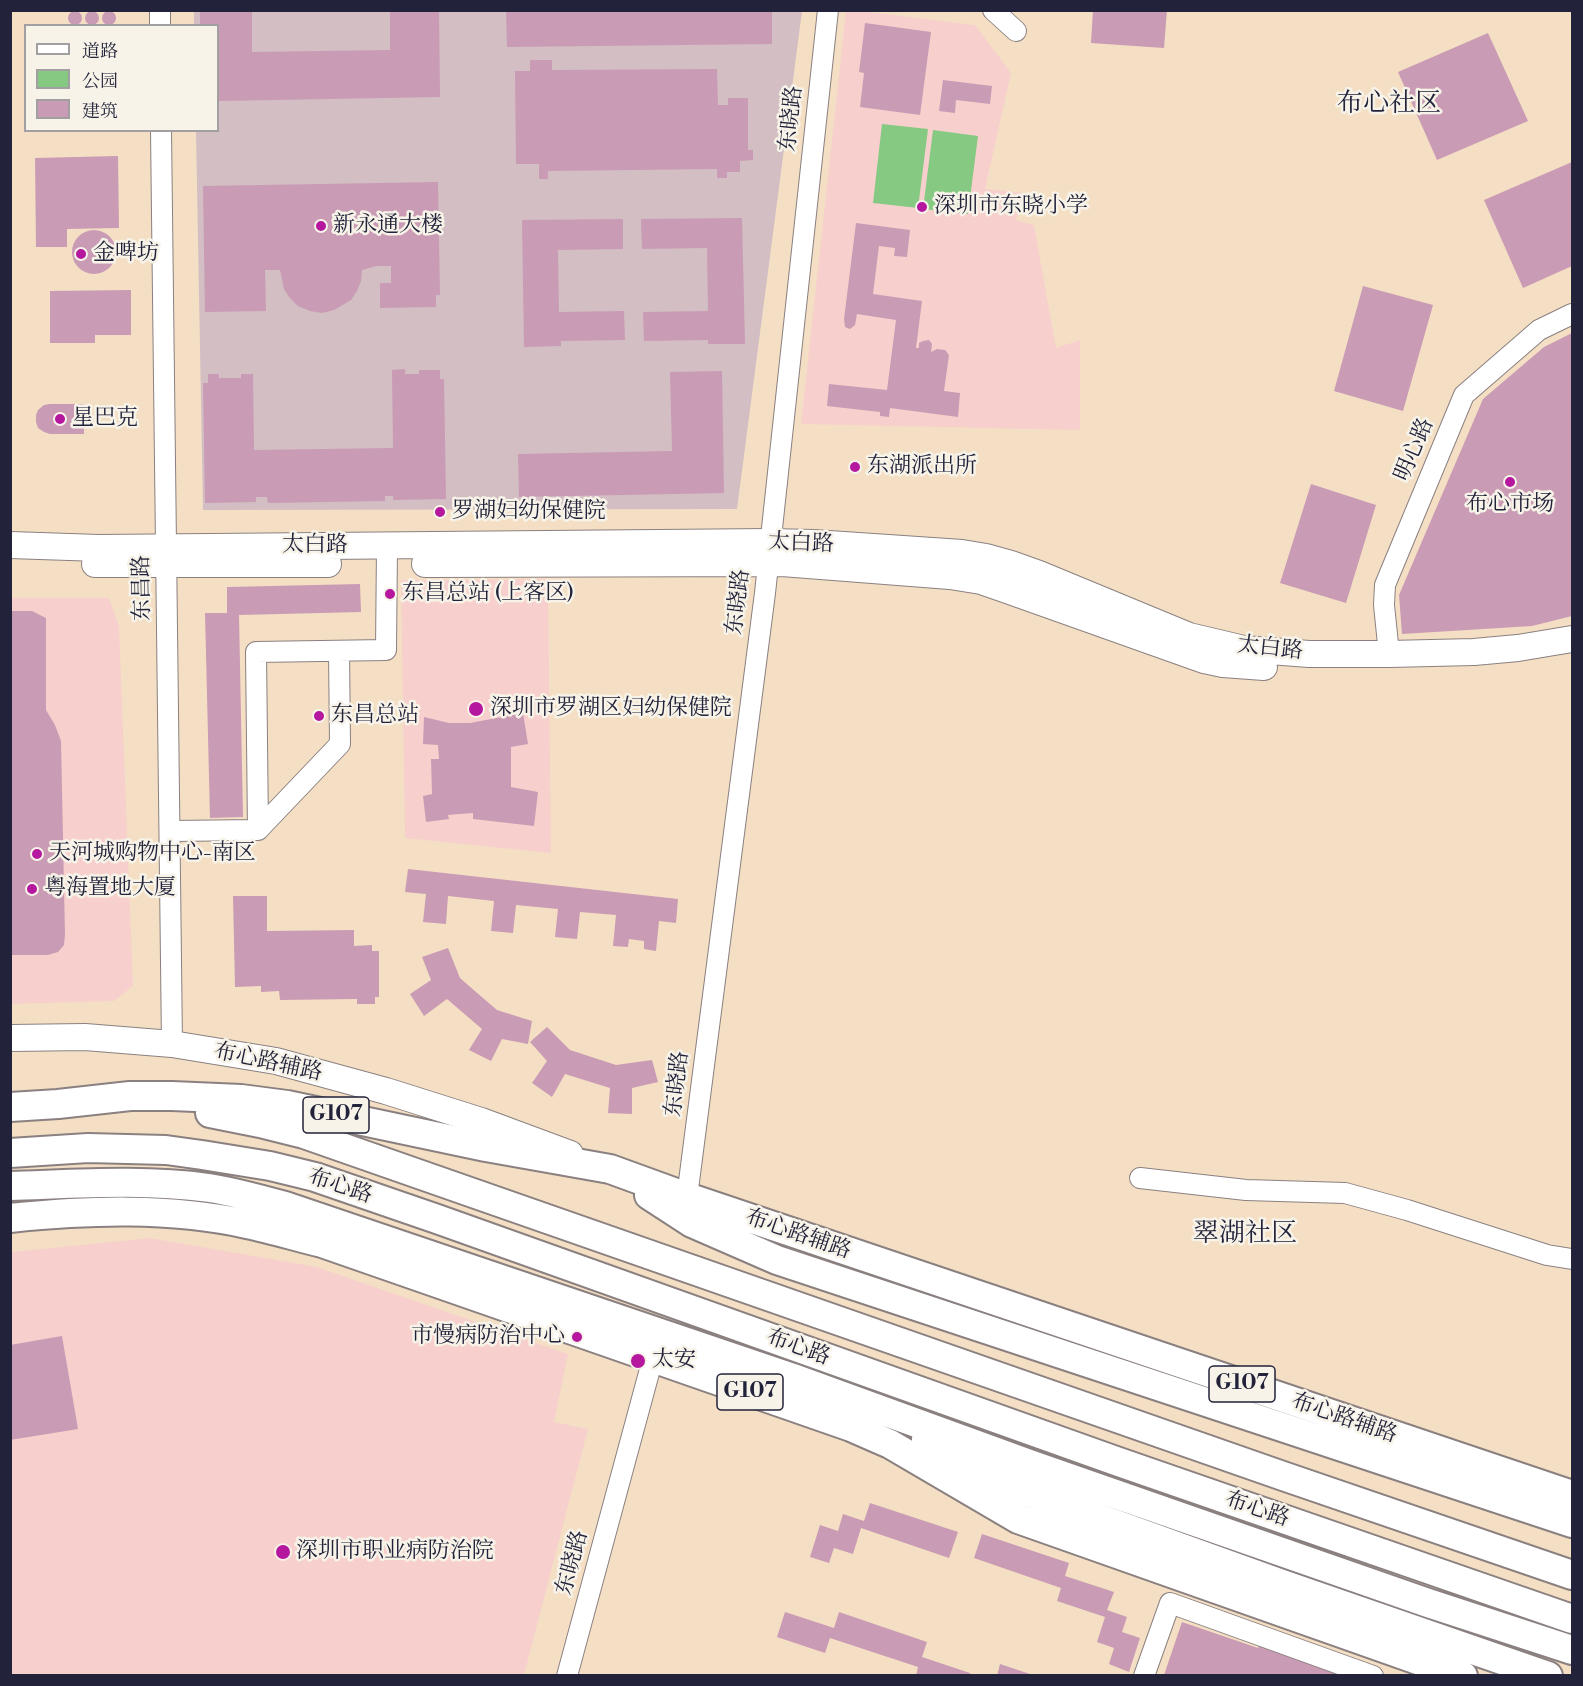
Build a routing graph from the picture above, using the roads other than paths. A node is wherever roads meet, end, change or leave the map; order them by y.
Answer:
1 (828, 10) edge
2 (993, 10) edge
3 (1016, 31) dead end
4 (161, 132) edge
5 (1572, 314) edge
6 (10, 545) edge
7 (769, 552) junction
8 (387, 555) junction
9 (166, 556) junction
10 (10, 562) edge
11 (1572, 639) edge
12 (339, 651) junction
13 (1389, 654) junction
14 (1572, 654) edge
15 (258, 830) junction
16 (170, 831) junction
17 (10, 1038) edge
18 (172, 1044) junction
19 (58, 1104) junction
20 (10, 1107) edge
21 (10, 1153) edge
22 (610, 1169) junction
23 (1140, 1178) dead end
24 (10, 1186) edge
25 (687, 1197) junction
26 (10, 1218) edge
27 (1572, 1259) edge
28 (653, 1359) junction
29 (845, 1396) junction
30 (1572, 1496) edge
31 (1572, 1523) edge
32 (1571, 1575) edge
33 (1572, 1619) edge
34 (1572, 1650) edge
35 (567, 1676) edge
36 (1144, 1676) edge
37 (1373, 1676) edge
38 (1462, 1676) edge
39 (1548, 1676) edge

1 - 7 street, 东晓路
2 - 3 street
4 - 9 street, 东昌路
5 - 13 street, 明心路
6 - 9 main road, 太白路
7 - 8 main road, 太白路
7 - 13 main road, 太白路
7 - 14 main road, 太白路
7 - 25 street, 东晓路
8 - 9 main road, 太白路
8 - 12 street
9 - 10 main road, 太白路
9 - 16 street, 东昌路
11 - 13 main road, 太白路
12 - 15 street
12 - 15 street
15 - 16 street
16 - 18 street, 东昌路
17 - 18 main road, 布心路辅路
18 - 22 main road, 布心路辅路
19 - 20 highway, 布心路 / G107
19 - 22 highway, 布心路 / G107
19 - 32 highway, 布心路
21 - 33 highway, 布心路
22 - 25 highway, 布心路辅路 / G107
22 - 31 highway
23 - 27 street
24 - 29 highway
25 - 30 highway, 布心路辅路 / G107
26 - 28 highway, G107
28 - 35 street, 东晓路
28 - 38 highway, G107
29 - 34 highway
29 - 39 highway
36 - 37 street

